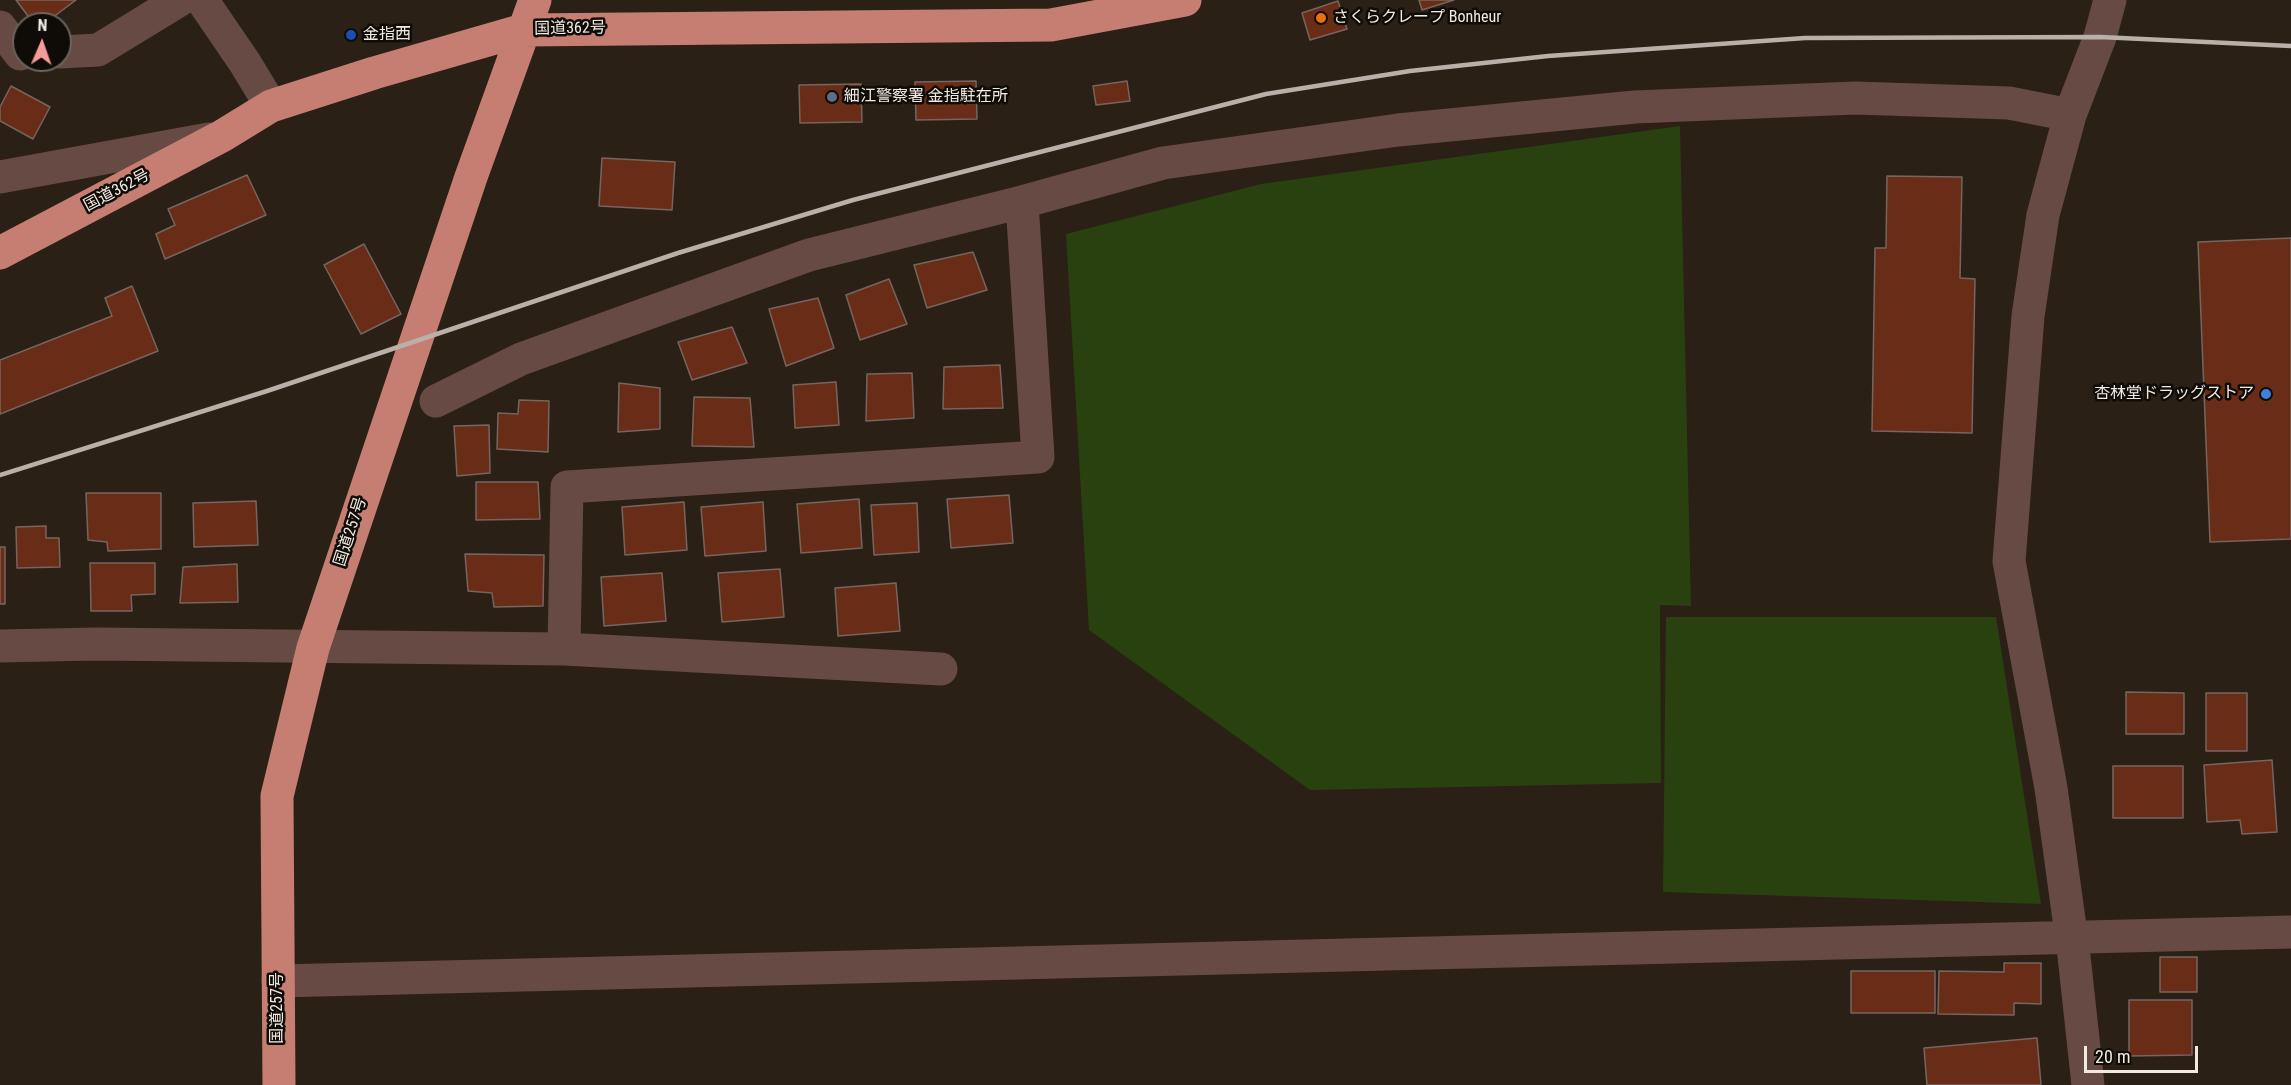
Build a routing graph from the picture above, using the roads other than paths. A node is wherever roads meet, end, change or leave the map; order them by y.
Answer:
1 (180, 0) edge
2 (202, 0) edge
3 (535, 0) edge
4 (1185, 0) edge
5 (2110, 0) edge
6 (0, 27) edge
7 (524, 30) junction
8 (12, 43) edge
9 (72, 51) edge
10 (271, 106) junction
11 (2070, 115) junction
12 (222, 136) junction
13 (8, 168) edge
14 (1022, 202) junction
15 (0, 253) edge
16 (436, 401) dead end
17 (0, 646) edge
18 (313, 648) junction
19 (564, 649) junction
20 (940, 669) dead end
21 (2291, 932) edge
22 (2071, 937) junction
23 (278, 981) junction
24 (279, 1085) edge
25 (2088, 1085) edge

1 - 9 street
2 - 10 street
3 - 7 highway, 国道257号
4 - 7 highway, 国道362号
5 - 11 street
6 - 8 street
7 - 10 highway, 国道362号
7 - 18 highway, 国道257号
10 - 12 highway, 国道362号
11 - 14 street
11 - 22 street
12 - 13 street
12 - 15 highway, 国道362号
14 - 16 street
14 - 19 street
17 - 18 street
18 - 19 street
18 - 23 highway, 国道257号
19 - 20 street
21 - 22 street
22 - 23 street
22 - 25 street
23 - 24 highway, 国道257号

